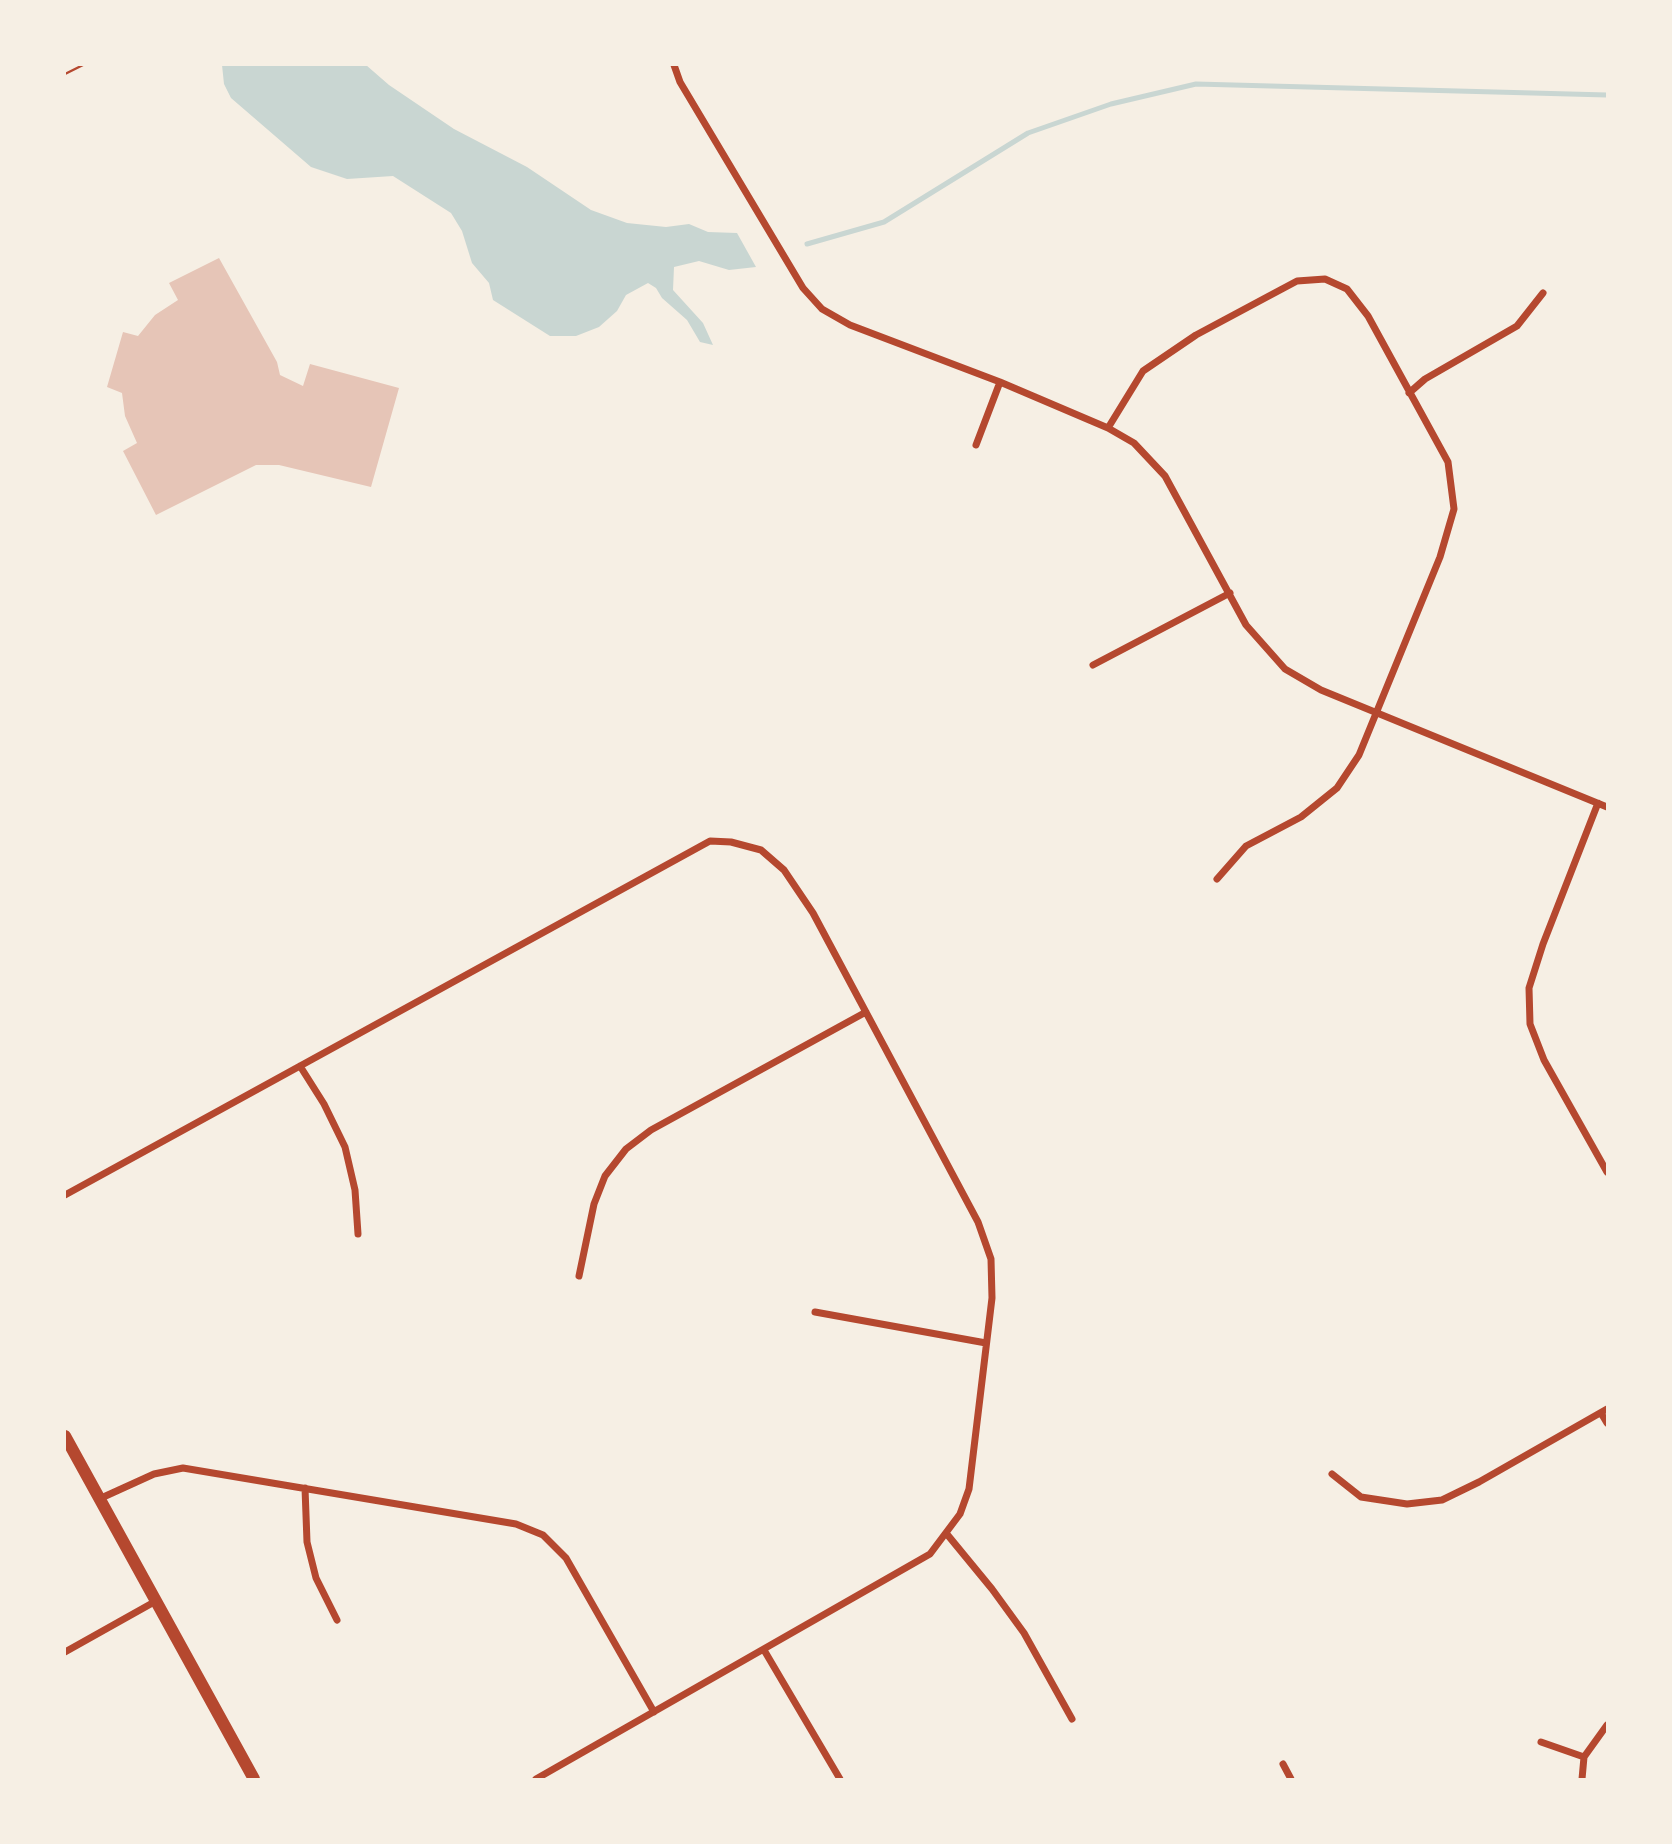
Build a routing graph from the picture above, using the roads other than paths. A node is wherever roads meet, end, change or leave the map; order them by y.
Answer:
1 (674, 65) edge
2 (1543, 293) dead end
3 (1000, 382) junction
4 (1409, 393) junction
5 (1108, 428) junction
6 (976, 445) dead end
7 (1230, 593) junction
8 (1093, 666) dead end
9 (1376, 713) junction
10 (1598, 803) junction
11 (1607, 807) edge
12 (1217, 879) dead end
13 (866, 1012) junction
14 (300, 1066) junction
15 (1607, 1172) edge
16 (65, 1195) edge
17 (358, 1234) dead end
18 (579, 1276) dead end
19 (815, 1312) dead end
20 (986, 1343) junction
21 (1604, 1411) edge
22 (1607, 1423) edge
23 (65, 1437) edge
24 (1332, 1474) dead end
25 (306, 1488) junction
26 (99, 1499) junction
27 (946, 1534) junction
28 (156, 1601) junction
29 (337, 1620) dead end
30 (764, 1650) junction
31 (65, 1652) edge
32 (654, 1712) junction
33 (1072, 1719) dead end
34 (1607, 1725) edge
35 (1541, 1742) dead end
36 (1584, 1757) junction
37 (1283, 1764) dead end
38 (254, 1779) edge
39 (536, 1779) edge
40 (840, 1779) edge
41 (1291, 1779) edge
42 (1582, 1779) edge

1 - 3 street
2 - 4 street
3 - 5 street
3 - 6 street
4 - 5 street
4 - 9 street
5 - 7 street
7 - 8 street
7 - 9 street
9 - 10 street
9 - 12 street
10 - 11 street
10 - 15 street
13 - 14 street
13 - 18 street
13 - 20 street
14 - 16 street
14 - 17 street
19 - 20 street
20 - 27 street
21 - 22 street
21 - 24 street
23 - 26 main road
25 - 26 street
25 - 29 street
25 - 32 street
26 - 28 main road
27 - 30 street
27 - 33 street
28 - 31 street
28 - 38 main road
30 - 32 street
30 - 40 street
32 - 39 street
34 - 36 street
35 - 36 street
36 - 42 street
37 - 41 street

